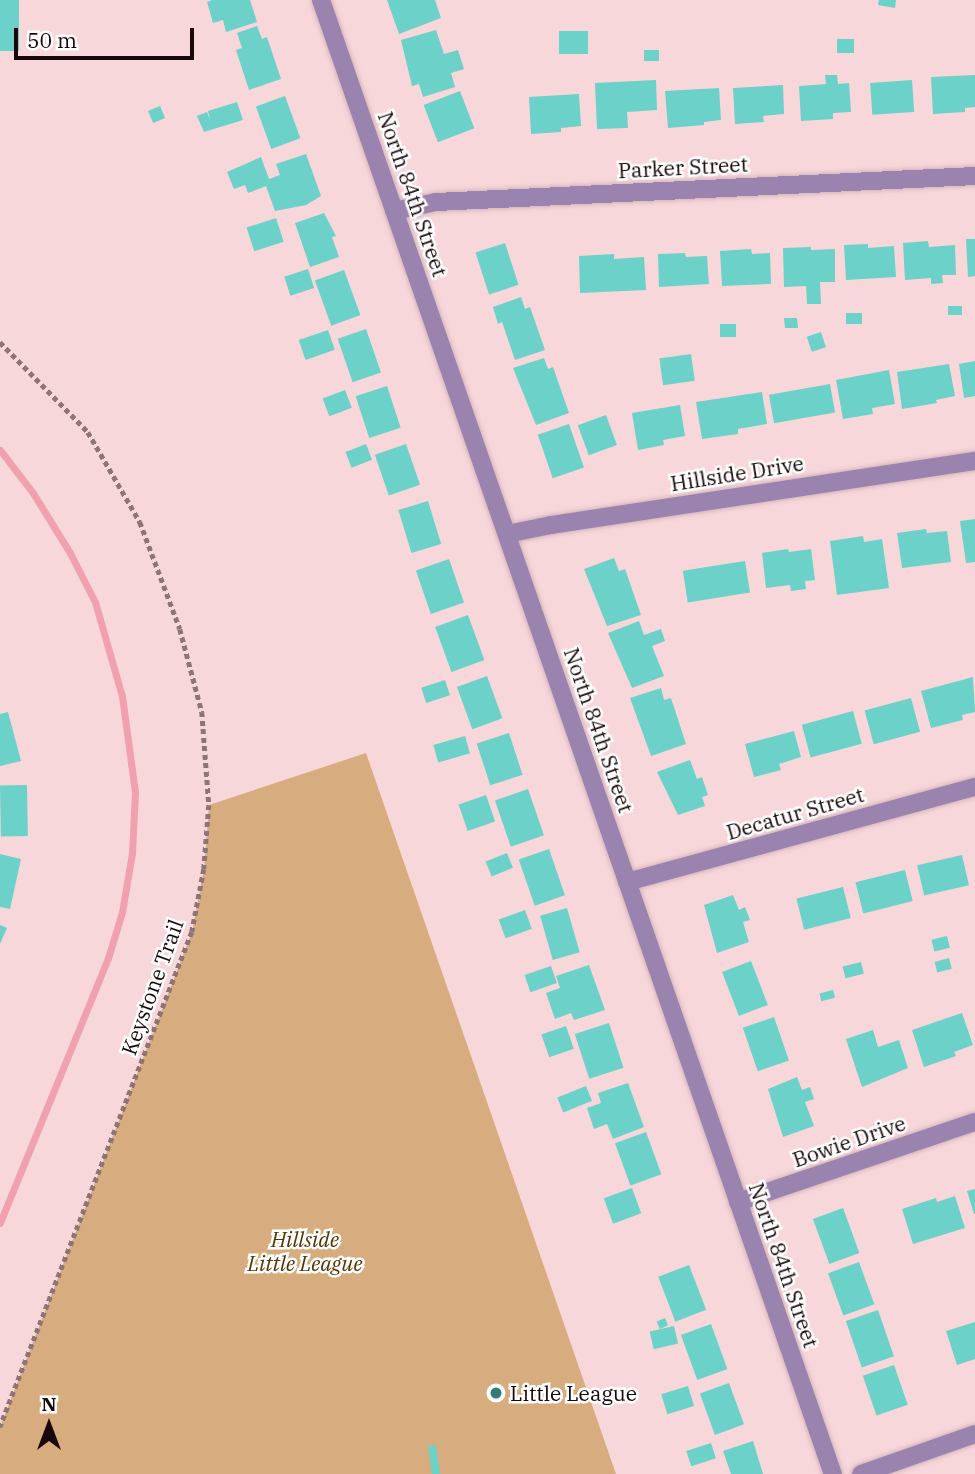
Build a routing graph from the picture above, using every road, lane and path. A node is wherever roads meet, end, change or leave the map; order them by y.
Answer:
1 (321, 0) edge
2 (975, 176) edge
3 (394, 211) junction
4 (0, 342) edge
5 (975, 461) edge
6 (507, 534) junction
7 (975, 787) edge
8 (627, 882) junction
9 (975, 1122) edge
10 (738, 1202) junction
11 (0, 1427) edge
12 (975, 1434) edge
13 (833, 1474) edge
14 (861, 1474) edge

1 - 3 street, North 84th Street
2 - 3 street, Parker Street
3 - 6 street, North 84th Street
4 - 11 path, Keystone Trail
5 - 6 street, Hillside Drive
6 - 8 street, North 84th Street
7 - 8 street, Decatur Street
8 - 10 street, North 84th Street
9 - 10 street, Bowie Drive
10 - 13 street, North 84th Street
12 - 14 street

